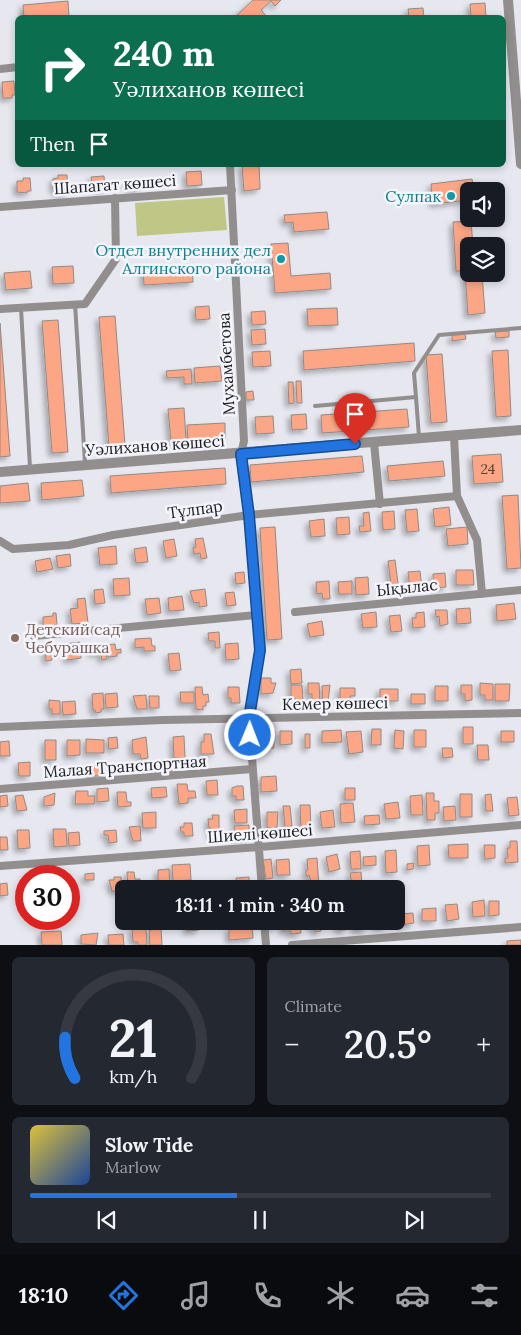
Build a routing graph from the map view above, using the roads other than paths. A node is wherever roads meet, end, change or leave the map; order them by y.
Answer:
1 (508, 0) edge
2 (15, 67) edge
3 (0, 69) edge
4 (519, 107) edge
5 (521, 164) edge
6 (230, 167) edge
7 (232, 190) junction
8 (115, 198) junction
9 (0, 207) edge
10 (75, 304) junction
11 (21, 308) junction
12 (0, 309) edge
13 (521, 328) edge
14 (416, 398) junction
15 (314, 406) dead end
16 (521, 430) edge
17 (454, 436) junction
18 (419, 439) junction
19 (374, 443) junction
20 (241, 454) junction
21 (85, 466) junction
22 (30, 470) junction
23 (0, 472) edge
24 (457, 496) junction
25 (380, 504) junction
26 (249, 515) junction
27 (0, 541) edge
28 (521, 590) edge
29 (482, 594) junction
30 (295, 612) dead end
31 (257, 615) junction
32 (34, 636) dead end
33 (521, 713) edge
34 (249, 718) junction
35 (0, 727) edge
36 (252, 769) junction
37 (0, 789) edge
38 (521, 825) edge
39 (260, 847) junction
40 (0, 866) edge
41 (262, 880) edge
42 (521, 927) edge
43 (265, 930) edge
44 (266, 945) edge
45 (292, 945) edge

1 - 4 street
2 - 3 street
4 - 5 street
6 - 7 street, Мухамбетова
7 - 8 street, Шапагат көшесі
7 - 20 street, Мухамбетова
8 - 9 street, Шапагат көшесі
8 - 10 street
10 - 11 street
10 - 21 lane
11 - 12 street
11 - 22 lane
13 - 14 lane
14 - 15 lane
14 - 18 lane
16 - 17 street, Уәлиханов көшесі
17 - 18 street, Уәлиханов көшесі
17 - 24 street
18 - 19 street, Уәлиханов көшесі
19 - 20 street, Уәлиханов көшесі
19 - 25 street
20 - 21 street, Уәлиханов көшесі
20 - 26 street, Мухамбетова
21 - 22 street, Уәлиханов көшесі
22 - 23 street, Уәлиханов көшесі
24 - 25 street, Тұлпар
24 - 29 street
25 - 26 street, Тұлпар
26 - 27 street, Тұлпар
26 - 31 street, Мухамбетова
28 - 29 street, Ықылас
29 - 30 street, Ықылас
31 - 32 street
31 - 34 street, Мухамбетова
33 - 34 street, Кемер көшесі
34 - 35 street, Кемер көшесі
34 - 36 street, Мухамбетова
36 - 37 street, Малая Транспортная
36 - 39 street, Мухамбетова
38 - 39 street, Шиелі көшесі
39 - 40 street, Шиелі көшесі
39 - 41 street, Мухамбетова
42 - 45 street
43 - 44 street

